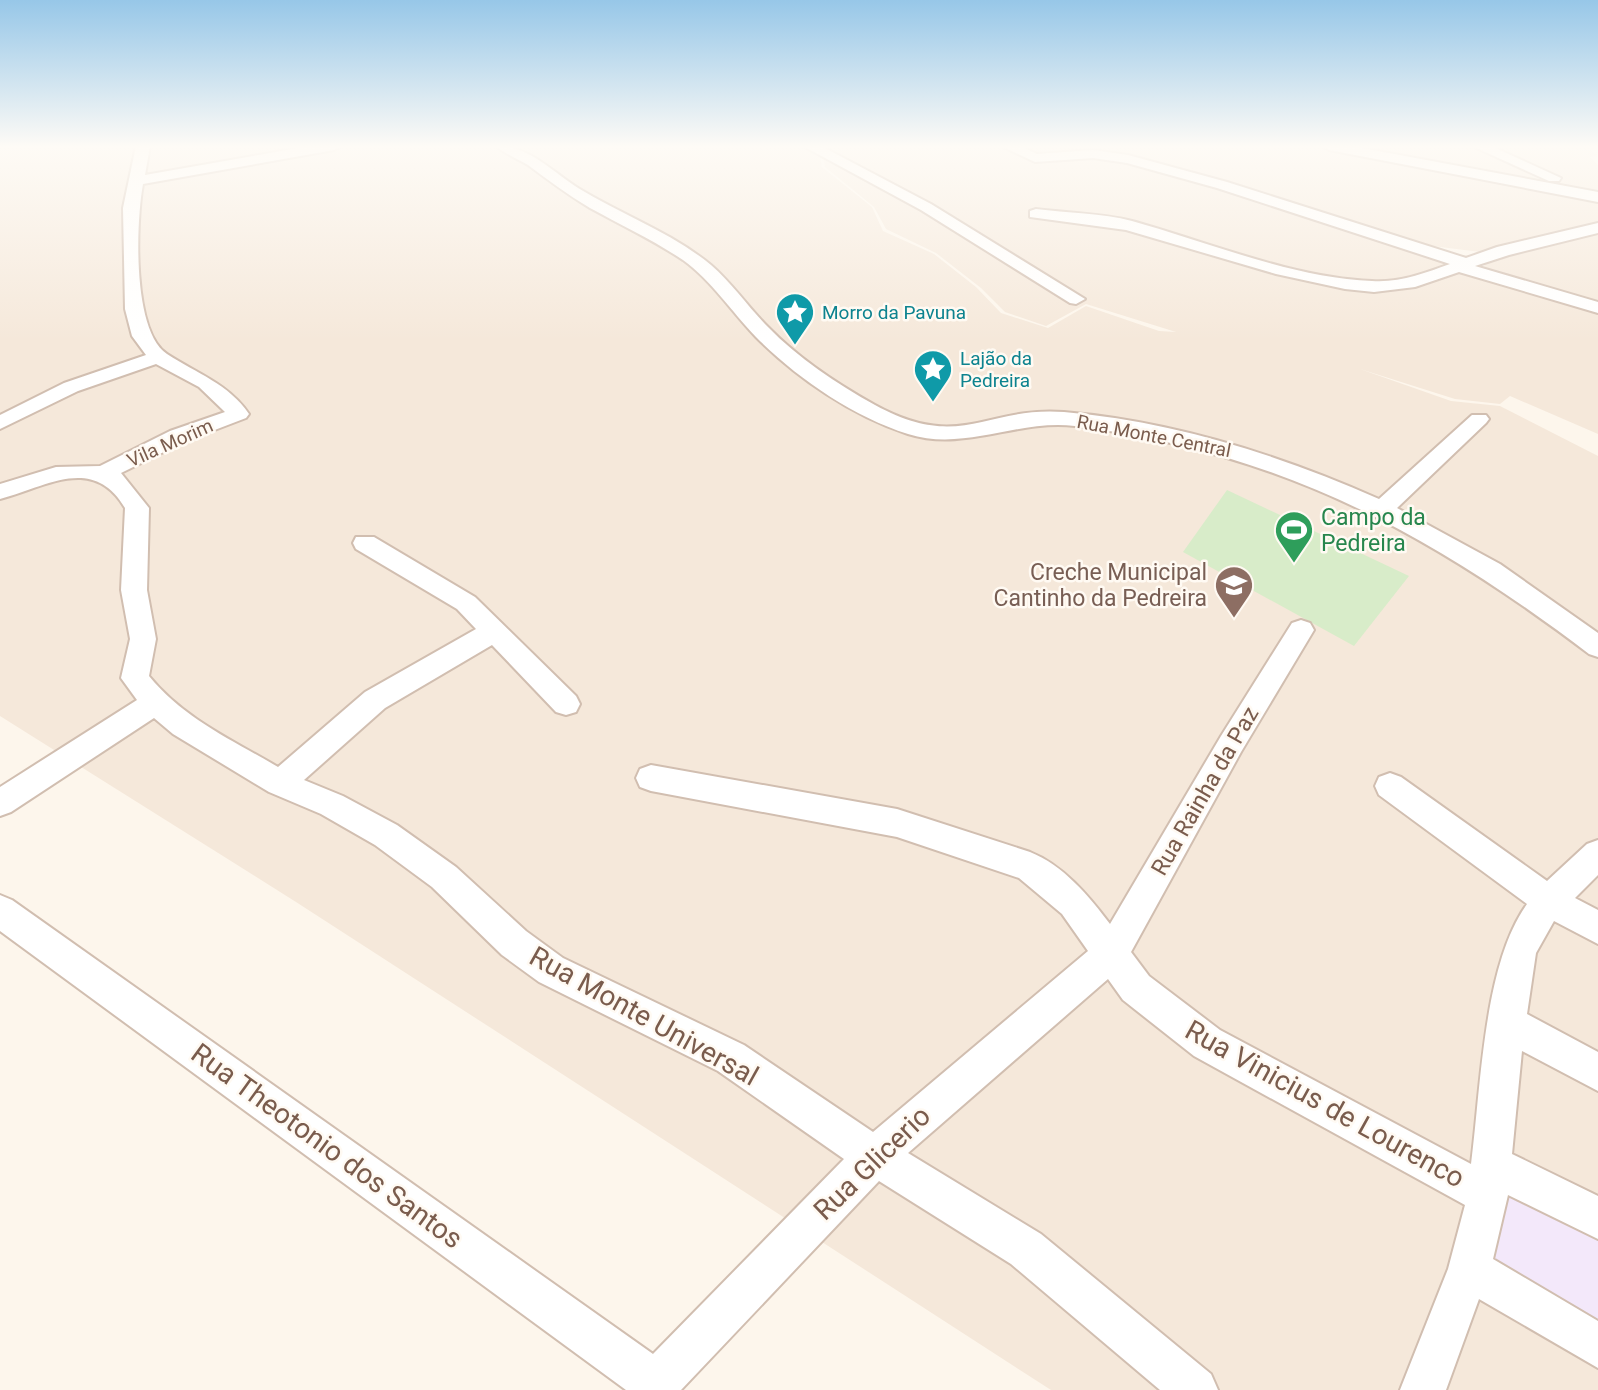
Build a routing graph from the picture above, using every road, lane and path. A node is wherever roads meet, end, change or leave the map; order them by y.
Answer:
1 (131, 211) edge
2 (610, 211) edge
3 (932, 211) edge
4 (1300, 211) edge
5 (1036, 214) dead end
6 (1598, 228) edge
7 (1465, 266) junction
8 (1076, 299) dead end
9 (1598, 308) edge
10 (158, 357) junction
11 (1479, 419) dead end
12 (0, 423) edge
13 (102, 474) junction
14 (0, 492) edge
15 (1381, 510) junction
16 (365, 544) dead end
17 (1301, 630) dead end
18 (495, 631) junction
19 (1598, 647) edge
20 (155, 703) junction
21 (566, 704) dead end
22 (651, 778) dead end
23 (280, 783) junction
24 (1390, 786) dead end
25 (0, 803) edge
26 (1598, 854) edge
27 (1549, 901) junction
28 (0, 911) edge
29 (1598, 928) edge
30 (1111, 954) junction
31 (1507, 1023) junction
32 (1598, 1072) edge
33 (876, 1155) junction
34 (1490, 1180) junction
35 (1598, 1218) edge
36 (1469, 1269) junction
37 (1598, 1346) edge
38 (652, 1386) edge
39 (1195, 1390) edge
40 (1423, 1390) edge

1 - 10 street
2 - 15 street, Rua Monte Central
3 - 8 street
4 - 7 street
5 - 7 street
6 - 7 street
7 - 9 street
10 - 12 street
10 - 13 street, Vila Morim
11 - 15 street
13 - 14 street
13 - 20 street, Rua Monte Universal
15 - 19 street, Rua Monte Central
16 - 18 street
17 - 30 street, Rua Rainha da Paz
18 - 21 street
18 - 23 street
20 - 23 street, Rua Monte Universal
20 - 25 street
22 - 30 street, Rua Vinicius de Lourenco
23 - 33 street, Rua Monte Universal
24 - 27 street
26 - 27 street
27 - 29 street
27 - 31 street
28 - 38 street, Rua Theotonio dos Santos
30 - 33 street, Rua Glicerio
30 - 34 street, Rua Vinicius de Lourenco
31 - 32 street
31 - 34 street
33 - 38 street, Rua Glicerio
33 - 39 street, Rua Monte Universal
34 - 35 street, Rua Vinicius de Lourenco
34 - 36 street
36 - 37 street
36 - 40 street

